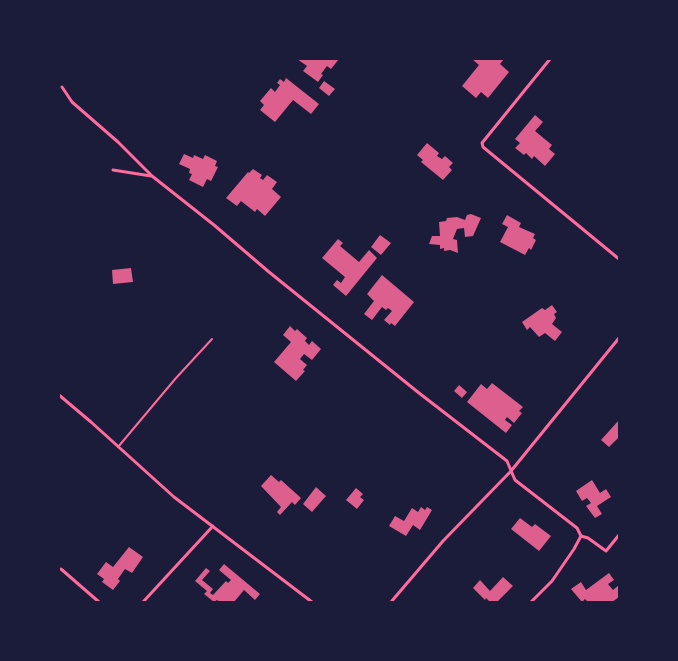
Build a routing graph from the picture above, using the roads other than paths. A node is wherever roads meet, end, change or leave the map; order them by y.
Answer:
1 (550, 59) edge
2 (62, 87) dead end
3 (113, 170) dead end
4 (152, 176) junction
5 (619, 259) edge
6 (619, 338) edge
7 (212, 339) dead end
8 (59, 395) edge
9 (118, 447) junction
10 (511, 470) junction
11 (213, 526) junction
12 (619, 535) edge
13 (581, 536) junction
14 (60, 569) edge
15 (99, 602) edge
16 (143, 602) edge
17 (312, 602) edge
18 (391, 602) edge
19 (532, 602) edge

1 - 5 street
2 - 4 street
3 - 4 street
4 - 10 street
6 - 10 street
7 - 9 lane
8 - 9 street
9 - 11 street
10 - 13 street
10 - 18 street
11 - 16 street
11 - 17 street
12 - 13 street
13 - 19 street
14 - 15 street

